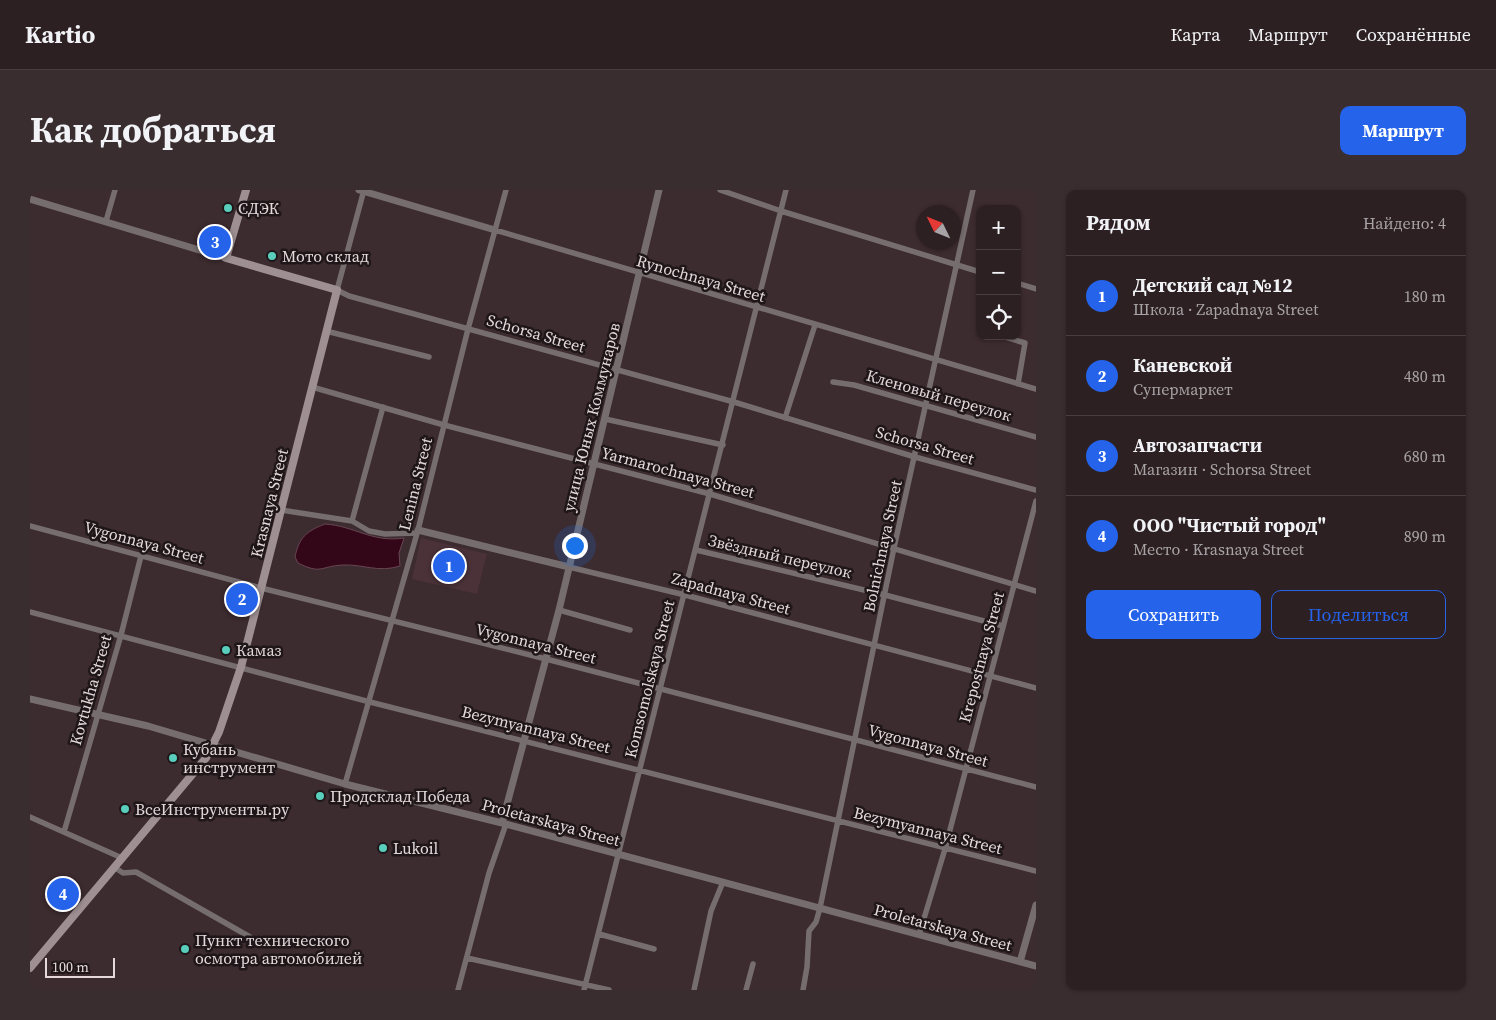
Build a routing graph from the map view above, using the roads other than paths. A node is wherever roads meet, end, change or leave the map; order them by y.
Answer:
1 (115, 190) edge
2 (246, 190) edge
3 (362, 190) edge
4 (506, 190) edge
5 (659, 190) edge
6 (720, 190) edge
7 (786, 190) edge
8 (973, 190) edge
9 (30, 199) edge
10 (781, 211) junction
11 (106, 222) junction
12 (495, 230) junction
13 (226, 258) junction
14 (957, 265) junction
15 (976, 271) edge
16 (639, 274) junction
17 (1021, 285) edge
18 (1036, 289) edge
19 (337, 290) junction
20 (757, 308) junction
21 (815, 326) junction
22 (468, 329) junction
23 (326, 331) junction
24 (1016, 340) edge
25 (429, 357) dead end
26 (937, 361) junction
27 (617, 370) junction
28 (833, 382) dead end
29 (1018, 384) junction
30 (312, 387) junction
31 (1036, 389) edge
32 (734, 402) junction
33 (927, 405) junction
34 (383, 408) junction
35 (785, 418) junction
36 (605, 419) junction
37 (444, 425) junction
38 (1036, 436) edge
39 (723, 445) junction
40 (915, 457) junction
41 (594, 464) junction
42 (1036, 490) edge
43 (710, 494) junction
44 (1036, 500) edge
45 (281, 510) junction
46 (352, 521) junction
47 (30, 526) edge
48 (417, 532) junction
49 (894, 548) junction
50 (696, 550) junction
51 (141, 556) junction
52 (569, 567) junction
53 (1015, 585) junction
54 (262, 588) junction
55 (1036, 590) edge
56 (685, 595) junction
57 (885, 595) junction
58 (559, 610) junction
59 (30, 612) edge
60 (391, 622) junction
61 (1003, 626) junction
62 (630, 630) dead end
63 (121, 635) junction
64 (874, 645) junction
65 (546, 659) junction
66 (241, 667) junction
67 (990, 676) junction
68 (1036, 688) edge
69 (660, 689) junction
70 (30, 699) edge
71 (370, 702) junction
72 (97, 715) junction
73 (525, 740) junction
74 (855, 740) junction
75 (213, 746) junction
76 (965, 769) junction
77 (640, 770) junction
78 (346, 784) junction
79 (1036, 787) edge
80 (30, 817) edge
81 (838, 821) junction
82 (504, 824) junction
83 (64, 832) junction
84 (945, 849) junction
85 (618, 854) junction
86 (122, 858) junction
87 (114, 867) junction
88 (1036, 871) edge
89 (723, 882) junction
90 (1036, 905) edge
91 (820, 908) junction
92 (600, 934) junction
93 (919, 935) junction
94 (250, 937) dead end
95 (654, 949) dead end
96 (468, 958) junction
97 (1020, 962) junction
98 (753, 964) dead end
99 (1036, 966) edge
100 (30, 968) edge
101 (584, 987) edge
102 (458, 990) edge
103 (609, 990) edge
104 (694, 990) edge
105 (746, 990) edge
106 (803, 990) edge

1 - 11 street
2 - 13 main road
3 - 12 street, Rynochnaya Street
3 - 19 street, Krasnaya Street
4 - 12 street, Lenina Street
5 - 16 street, улица Юных Коммунаров
6 - 10 street
7 - 10 street, Komsomolskaya Street
8 - 14 street, Bolnichnaya Street
9 - 11 street, Schorsa Street
10 - 14 street
10 - 20 street, Komsomolskaya Street
11 - 13 street, Schorsa Street
12 - 16 street, Rynochnaya Street
12 - 22 street, Lenina Street
13 - 19 main road, Schorsa Street
14 - 15 street
14 - 26 street, Bolnichnaya Street
16 - 20 street, Rynochnaya Street
16 - 27 street, улица Юных Коммунаров
17 - 18 street
19 - 22 street, Schorsa Street
19 - 23 main road, Krasnaya Street
20 - 21 street, Rynochnaya Street
20 - 32 street, Komsomolskaya Street
21 - 26 street, Rynochnaya Street
21 - 35 street
22 - 27 street, Schorsa Street
22 - 37 street, Lenina Street
23 - 25 street
23 - 30 main road, Krasnaya Street
24 - 29 street
26 - 29 street, Rynochnaya Street
26 - 33 street, Bolnichnaya Street
27 - 32 street, Schorsa Street
27 - 36 street, улица Юных Коммунаров
28 - 33 street, Кленовый переулок
29 - 31 street, Rynochnaya Street
30 - 34 street, Yarmarochnaya Street
30 - 45 main road, Krasnaya Street
32 - 35 street, Schorsa Street
32 - 39 street, Komsomolskaya Street
33 - 38 street, Кленовый переулок
33 - 40 street, Bolnichnaya Street
34 - 37 street, Yarmarochnaya Street
34 - 46 street
35 - 40 street, Schorsa Street
36 - 39 street
36 - 41 street, улица Юных Коммунаров
37 - 41 street, Yarmarochnaya Street
37 - 48 street, Lenina Street
39 - 43 street, Komsomolskaya Street
40 - 42 street, Schorsa Street
40 - 49 street, Bolnichnaya Street
41 - 43 street, Yarmarochnaya Street
41 - 52 street, улица Юных Коммунаров
43 - 49 street, Yarmarochnaya Street
43 - 50 street, Komsomolskaya Street
44 - 53 street, Krepostnaya Street
45 - 46 street
45 - 54 main road, Krasnaya Street
46 - 48 street
47 - 51 street, Vygonnaya Street
48 - 52 street, Zapadnaya Street
48 - 60 street, Lenina Street
49 - 53 street, Yarmarochnaya Street
49 - 57 street, Bolnichnaya Street
50 - 56 street, Komsomolskaya Street
50 - 57 street, Звёздный переулок
51 - 54 street, Vygonnaya Street
51 - 63 street, Kovtukha Street
52 - 56 street, Zapadnaya Street
52 - 58 street, улица Юных Коммунаров
53 - 55 street, Yarmarochnaya Street
53 - 61 street, Krepostnaya Street
54 - 60 street, Vygonnaya Street
54 - 66 main road, Krasnaya Street
56 - 64 street, Zapadnaya Street
56 - 69 street, Komsomolskaya Street
57 - 61 street, Звёздный переулок
57 - 64 street, Bolnichnaya Street
58 - 62 street
58 - 65 street, улица Юных Коммунаров
59 - 63 street, Bezymyannaya Street
60 - 65 street, Vygonnaya Street
60 - 71 street, Lenina Street
61 - 67 street, Krepostnaya Street
63 - 66 street, Bezymyannaya Street
63 - 72 street, Kovtukha Street
64 - 67 street, Zapadnaya Street
64 - 74 street, Bolnichnaya Street
65 - 69 street, Vygonnaya Street
65 - 73 street, улица Юных Коммунаров
66 - 71 street, Bezymyannaya Street
66 - 75 main road, Krasnaya Street
67 - 68 street, Zapadnaya Street
67 - 76 street, Krepostnaya Street
69 - 74 street, Vygonnaya Street
69 - 77 street, Komsomolskaya Street
70 - 72 street, Proletarskaya Street
71 - 73 street, Bezymyannaya Street
71 - 78 street, Lenina Street
72 - 75 street, Proletarskaya Street
72 - 83 street, Kovtukha Street
73 - 77 street, Bezymyannaya Street
73 - 82 street, улица Юных Коммунаров
74 - 76 street, Vygonnaya Street
74 - 81 street, Bolnichnaya Street
75 - 78 street, Proletarskaya Street
75 - 86 main road, Krasnaya Street
76 - 79 street, Vygonnaya Street
76 - 84 street, Krepostnaya Street
77 - 81 street, Bezymyannaya Street
77 - 85 street, Komsomolskaya Street
78 - 82 street, Proletarskaya Street
80 - 83 street
81 - 84 street, Bezymyannaya Street
81 - 91 street, Bolnichnaya Street
82 - 85 street, Proletarskaya Street
82 - 96 street, улица Юных Коммунаров
83 - 86 street
84 - 88 street, Bezymyannaya Street
84 - 93 street, Krepostnaya Street
85 - 89 street, Proletarskaya Street
85 - 92 street, Komsomolskaya Street
86 - 87 main road, Krasnaya Street
87 - 94 street
87 - 100 main road, Krasnaya Street
89 - 91 street, Proletarskaya Street
89 - 104 street
90 - 97 street
91 - 93 street, Proletarskaya Street
91 - 106 street, Bolnichnaya Street
92 - 95 street
92 - 101 street, Komsomolskaya Street
93 - 97 street, Proletarskaya Street
96 - 101 street
96 - 102 street, улица Юных Коммунаров
97 - 99 street, Proletarskaya Street
98 - 105 street
101 - 103 street

